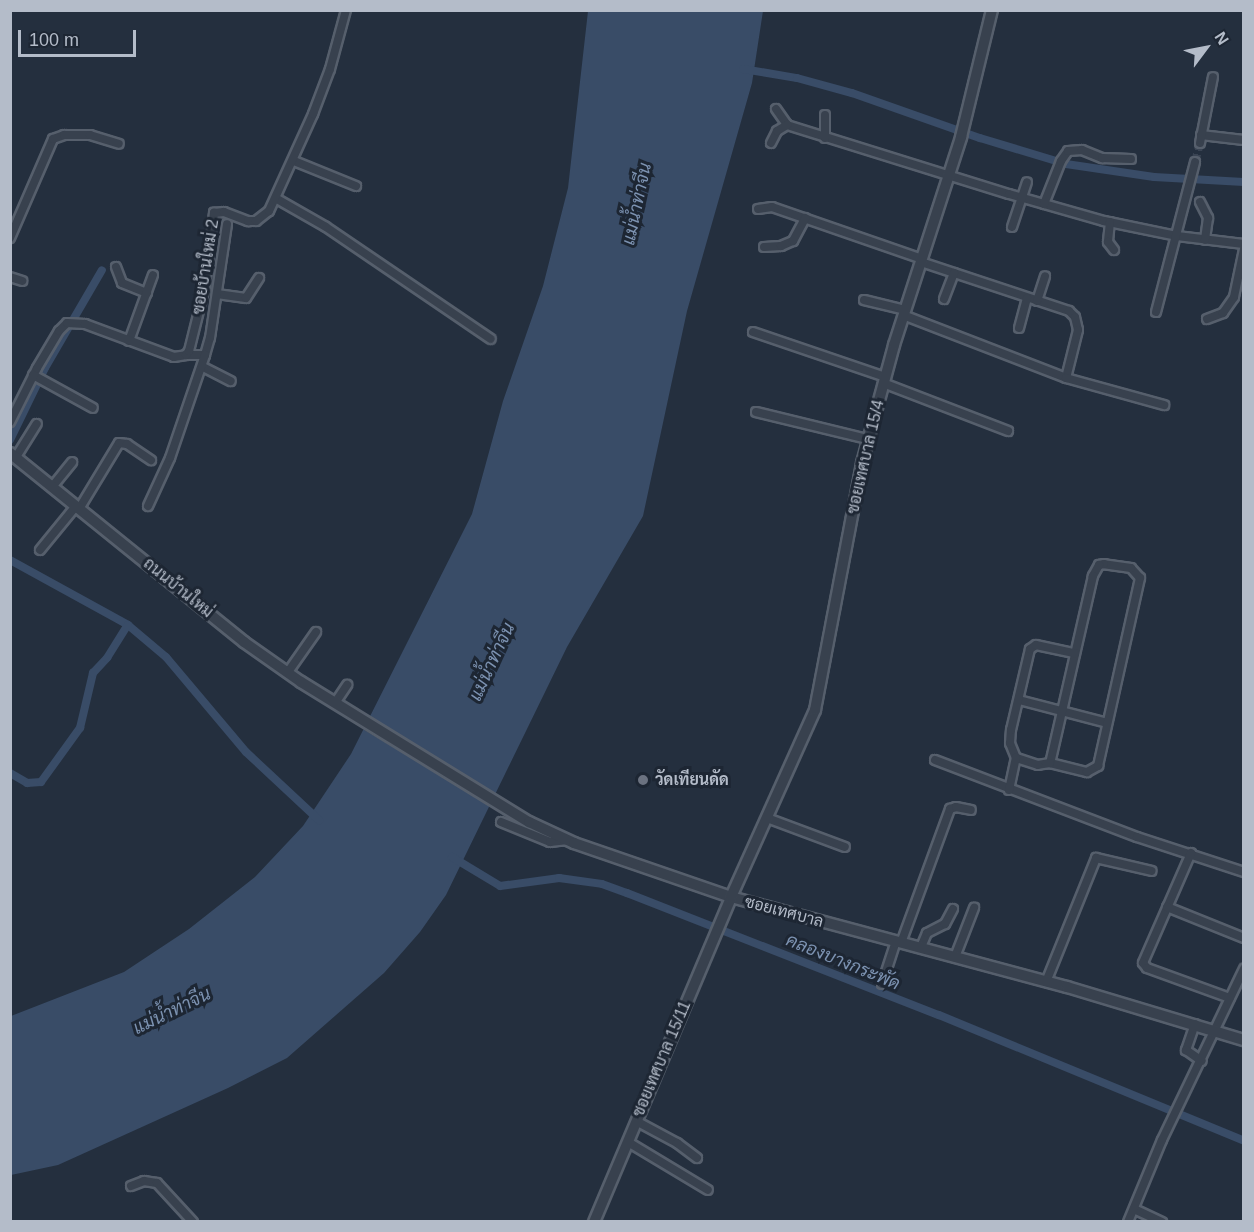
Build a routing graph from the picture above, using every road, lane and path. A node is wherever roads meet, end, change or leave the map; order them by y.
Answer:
1 (346, 10) edge
2 (992, 10) edge
3 (1214, 77) dead end
4 (776, 109) dead end
5 (825, 115) dead end
6 (788, 125) junction
7 (825, 138) junction
8 (1244, 140) edge
9 (771, 143) dead end
10 (119, 144) dead end
11 (1131, 159) dead end
12 (294, 161) junction
13 (1194, 170) tunnel mouth
14 (948, 176) junction
15 (1027, 182) dead end
16 (356, 186) dead end
17 (1021, 198) junction
18 (277, 199) junction
19 (1200, 202) dead end
20 (1044, 204) junction
21 (758, 209) dead end
22 (805, 218) junction
23 (1110, 222) junction
24 (227, 224) dead end
25 (1012, 226) dead end
26 (1177, 236) junction
27 (10, 238) edge
28 (1205, 240) junction
29 (1244, 246) edge
30 (764, 247) dead end
31 (1114, 249) dead end
32 (921, 261) junction
33 (116, 267) dead end
34 (954, 273) junction
35 (153, 275) dead end
36 (1045, 276) dead end
37 (10, 277) edge
38 (259, 278) dead end
39 (22, 281) dead end
40 (147, 293) junction
41 (217, 294) junction
42 (1027, 298) junction
43 (944, 299) dead end
44 (864, 300) dead end
45 (1036, 301) junction
46 (904, 312) junction
47 (1156, 312) dead end
48 (1207, 319) dead end
49 (1019, 328) dead end
50 (753, 332) dead end
51 (491, 339) dead end
52 (129, 341) junction
53 (186, 355) junction
54 (205, 355) junction
55 (203, 367) junction
56 (33, 375) junction
57 (1066, 378) junction
58 (884, 380) junction
59 (231, 381) dead end
60 (1164, 405) dead end
61 (93, 408) dead end
62 (756, 412) dead end
63 (10, 422) edge
64 (37, 424) dead end
65 (1008, 431) dead end
66 (868, 439) junction
67 (13, 455) edge
68 (151, 460) dead end
69 (72, 462) dead end
70 (52, 487) junction
71 (148, 506) dead end
72 (77, 508) junction
73 (40, 550) dead end
74 (316, 632) dead end
75 (1075, 653) junction
76 (288, 672) junction
77 (347, 685) dead end
78 (1018, 700) junction
79 (335, 704) junction
80 (1063, 713) junction
81 (353, 715) joint
82 (1107, 723) junction
83 (1016, 758) junction
84 (935, 760) dead end
85 (1050, 764) junction
86 (1009, 790) junction
87 (971, 810) dead end
88 (767, 818) junction
89 (501, 822) dead end
90 (568, 840) junction
91 (845, 848) dead end
92 (1191, 853) junction
93 (1152, 871) dead end
94 (1244, 872) edge
95 (731, 897) junction
96 (1167, 907) junction
97 (974, 908) dead end
98 (953, 909) dead end
99 (1244, 938) edge
100 (899, 942) junction
101 (921, 947) junction
102 (955, 957) junction
103 (1244, 969) edge
104 (1046, 982) junction
105 (882, 984) dead end
106 (1230, 998) junction
107 (1195, 1024) junction
108 (1215, 1031) junction
109 (1244, 1040) edge
110 (1202, 1061) junction
111 (636, 1121) junction
112 (628, 1142) junction
113 (697, 1158) dead end
114 (131, 1186) dead end
115 (708, 1190) dead end
116 (1134, 1209) junction
117 (193, 1221) edge
118 (594, 1221) edge
119 (1128, 1221) edge
120 (1162, 1221) edge

1 - 12 street, ซอยบ้านใหม่ 2
2 - 14 street, ซอยเทศบาล 15/4
3 - 8 street
4 - 6 street
5 - 7 street
6 - 7 street
6 - 9 street
7 - 14 street
10 - 27 street
11 - 20 street
12 - 16 street
12 - 18 street, ซอยบ้านใหม่ 2
13 - 26 street
14 - 17 street
14 - 32 street, ซอยเทศบาล 15/4
15 - 17 street
17 - 20 street
17 - 25 street
18 - 51 street
18 - 53 street, ซอยบ้านใหม่ 2
19 - 28 street
20 - 23 street
21 - 22 street
22 - 30 street
22 - 32 street
23 - 26 street
23 - 31 street
24 - 41 street
26 - 28 street
26 - 47 street
28 - 29 street
29 - 48 street
32 - 34 street
32 - 46 street, ซอยเทศบาล 15/4
33 - 40 street
34 - 42 street
34 - 43 street
35 - 40 street
36 - 45 street
37 - 39 street
38 - 41 street
40 - 52 street
41 - 54 street
42 - 45 street
42 - 49 street
44 - 46 street
45 - 57 street
46 - 57 street
46 - 58 street, ซอยเทศบาล 15/4
50 - 58 street
52 - 53 street
52 - 56 street
53 - 54 street
54 - 55 street
55 - 59 street
55 - 71 street
56 - 61 street
56 - 63 street
57 - 60 street
58 - 65 street
58 - 66 street, ซอยเทศบาล 15/4
62 - 66 street
64 - 67 street
66 - 88 street, ซอยเทศบาล 15/4
67 - 70 street, ถนนบ้านใหม่
68 - 72 street
69 - 70 street
70 - 72 street, ถนนบ้านใหม่
72 - 73 street
72 - 76 street, ถนนบ้านใหม่
74 - 76 street
75 - 78 street
75 - 80 street
75 - 82 street
76 - 79 street, ถนนบ้านใหม่
77 - 79 street
78 - 80 street
78 - 83 street
79 - 81 street, ถนนบ้านใหม่
80 - 82 street
80 - 85 street
81 - 90 street, ซอยเทศบาล
82 - 85 street
83 - 85 street
83 - 86 street
84 - 86 street
86 - 92 street
87 - 100 street
88 - 91 street
88 - 95 street, ซอยเทศบาล 15/4
89 - 90 street
90 - 95 street, ซอยเทศบาล
92 - 94 street
92 - 96 street
93 - 104 street
95 - 100 street, ซอยเทศบาล
95 - 111 street, ซอยเทศบาล 15/11
96 - 99 street
96 - 106 street
97 - 102 street
98 - 101 street
100 - 101 street, ซอยเทศบาล
100 - 105 street
101 - 102 street, ซอยเทศบาล
102 - 104 street, ซอยเทศบาล
103 - 106 street
104 - 107 street, ซอยเทศบาล
106 - 108 street
107 - 108 street, ซอยเทศบาล
107 - 110 street
108 - 109 street, ซอยเทศบาล
108 - 110 street
110 - 116 street
111 - 112 street, ซอยเทศบาล 15/11
111 - 113 street
112 - 115 street
112 - 118 street, ซอยเทศบาล 15/11
114 - 117 street
116 - 119 street
116 - 120 street

